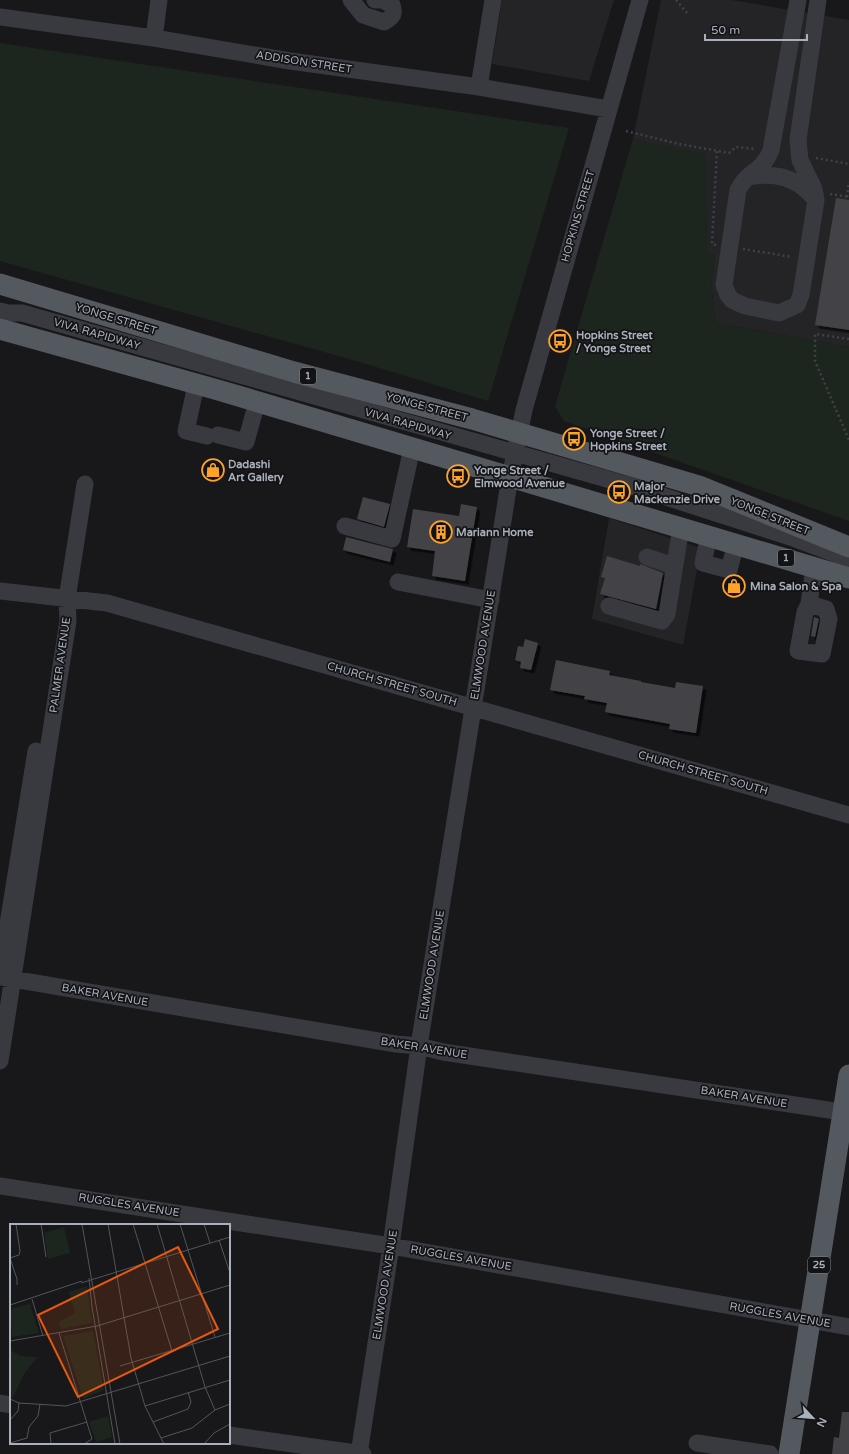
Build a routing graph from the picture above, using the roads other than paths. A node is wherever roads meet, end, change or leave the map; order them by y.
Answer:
1 (159, 0) edge
2 (351, 0) edge
3 (375, 0) edge
4 (493, 0) edge
5 (640, 0) edge
6 (798, 0) edge
7 (818, 0) edge
8 (0, 17) edge
9 (154, 38) junction
10 (479, 87) junction
11 (608, 109) junction
12 (746, 178) junction
13 (820, 196) junction
14 (0, 284) edge
15 (0, 302) edge
16 (0, 311) edge
17 (22, 313) junction
18 (0, 330) edge
19 (196, 385) junction
20 (257, 402) junction
21 (519, 434) junction
22 (412, 448) junction
23 (514, 454) junction
24 (510, 476) junction
25 (85, 484) dead end
26 (345, 526) dead end
27 (681, 527) junction
28 (709, 535) junction
29 (821, 536) junction
30 (793, 538) junction
31 (736, 543) junction
32 (849, 547) edge
33 (647, 557) dead end
34 (849, 559) edge
35 (674, 566) junction
36 (814, 567) junction
37 (849, 578) edge
38 (398, 582) dead end
39 (0, 591) edge
40 (67, 599) junction
41 (491, 600) junction
42 (808, 604) dead end
43 (609, 606) dead end
44 (474, 707) junction
45 (849, 815) edge
46 (4, 976) edge
47 (419, 1046) junction
48 (0, 1061) edge
49 (849, 1075) edge
50 (846, 1113) edge
51 (0, 1186) edge
52 (391, 1246) junction
53 (810, 1320) junction
54 (849, 1326) edge
55 (0, 1403) edge
56 (10, 1405) edge
57 (230, 1435) edge
58 (697, 1443) dead end
59 (360, 1454) edge
60 (770, 1454) edge
61 (789, 1454) edge

1 - 9 street
2 - 3 street
4 - 10 street
5 - 11 street, HOPKINS STREET
6 - 12 street
7 - 13 street
8 - 9 street, ADDISON STREET
9 - 10 street, ADDISON STREET
10 - 11 street, ADDISON STREET
11 - 21 street, HOPKINS STREET
12 - 13 street
12 - 13 street
14 - 21 main road, YONGE STREET / 1
15 - 17 street, VIVA RAPIDWAY
16 - 17 street, VIVA RAPIDWAY
17 - 23 street, VIVA RAPIDWAY
18 - 19 main road, 1
19 - 20 main road, 1
19 - 20 street
20 - 22 main road, 1
21 - 23 street, HOPKINS STREET
21 - 29 main road, YONGE STREET / 1
22 - 24 main road, 1
22 - 26 street
23 - 24 street, ELMWOOD AVENUE
23 - 30 street, VIVA RAPIDWAY
24 - 27 main road, 1
24 - 41 street, ELMWOOD AVENUE
25 - 40 street, PALMER AVENUE
27 - 28 main road, 1
27 - 35 street
28 - 31 main road, 1
28 - 31 street
29 - 30 street, VIVA RAPIDWAY
29 - 32 main road, YONGE STREET / 1
30 - 34 street, VIVA RAPIDWAY
31 - 36 main road, 1
33 - 35 street
35 - 43 street
36 - 37 main road, 1
36 - 42 street
38 - 41 street
39 - 40 street, CHURCH STREET SOUTH
40 - 44 street, CHURCH STREET SOUTH
40 - 46 street, PALMER AVENUE
41 - 44 street, ELMWOOD AVENUE
44 - 45 street, CHURCH STREET SOUTH
44 - 47 street, ELMWOOD AVENUE
46 - 47 street, BAKER AVENUE
46 - 48 street, PALMER AVENUE
47 - 50 street, BAKER AVENUE
47 - 52 street, ELMWOOD AVENUE
49 - 50 main road, 25
50 - 53 main road, 25
51 - 52 street, RUGGLES AVENUE
52 - 53 street, RUGGLES AVENUE
52 - 59 street, ELMWOOD AVENUE
53 - 54 street, RUGGLES AVENUE
53 - 61 main road, 25
55 - 56 street
57 - 59 street
58 - 60 street

